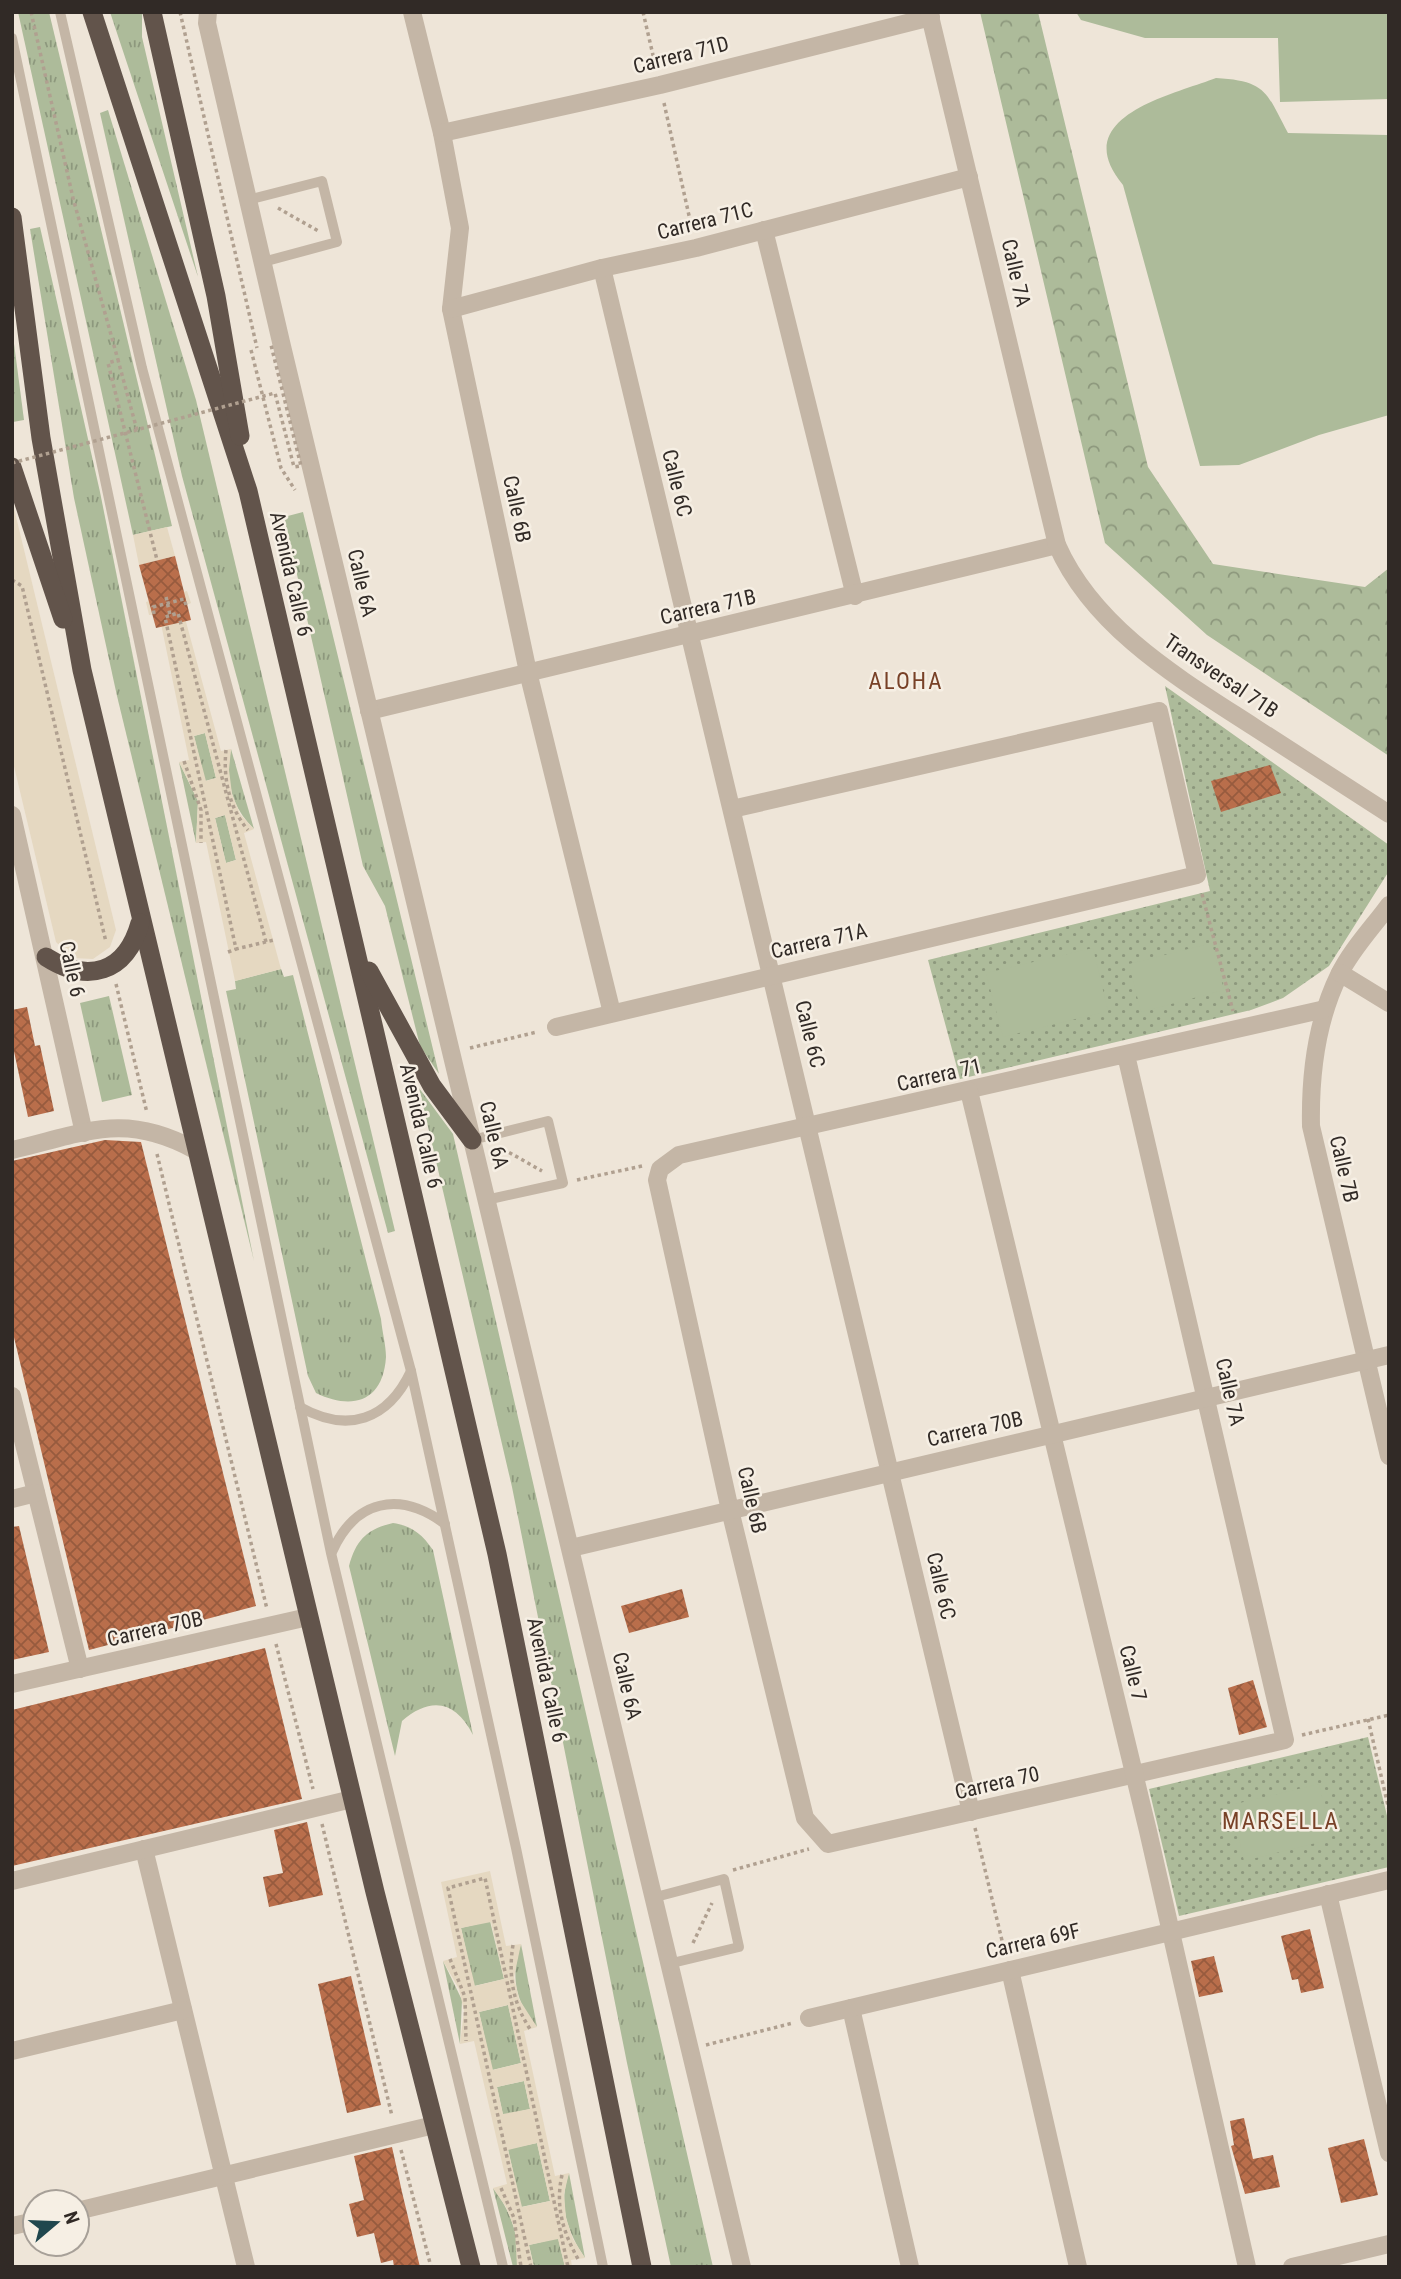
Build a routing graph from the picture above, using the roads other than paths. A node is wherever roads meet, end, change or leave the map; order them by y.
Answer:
1 (60, 12) edge
2 (92, 12) edge
3 (152, 12) edge
4 (208, 12) edge
5 (412, 12) edge
6 (930, 15) edge
7 (12, 38) edge
8 (442, 133) junction
9 (969, 177) junction
10 (254, 199) junction
11 (12, 217) edge
12 (764, 230) junction
13 (262, 262) junction
14 (602, 268) junction
15 (451, 309) junction
16 (12, 465) edge
17 (248, 491) junction
18 (1057, 545) junction
19 (855, 596) junction
20 (690, 635) junction
21 (82, 670) junction
22 (528, 672) junction
23 (369, 711) junction
24 (732, 809) junction
25 (1389, 814) edge
26 (12, 815) edge
27 (1389, 905) edge
28 (140, 923) junction
29 (356, 947) junction
30 (46, 957) junction
31 (1340, 973) junction
32 (772, 975) junction
33 (1389, 1003) edge
34 (1325, 1009) junction
35 (612, 1013) junction
36 (556, 1027) road end
37 (1126, 1055) junction
38 (969, 1091) junction
39 (809, 1128) junction
40 (84, 1133) junction
41 (477, 1139) junction
42 (12, 1150) edge
43 (194, 1150) junction
44 (668, 1161) joint
45 (486, 1200) junction
46 (1389, 1355) edge
47 (1365, 1361) junction
48 (411, 1371) junction
49 (12, 1396) edge
50 (1208, 1396) junction
51 (300, 1407) junction
52 (1052, 1434) junction
53 (1389, 1456) edge
54 (891, 1472) junction
55 (36, 1493) junction
56 (12, 1499) edge
57 (730, 1510) junction
58 (444, 1524) junction
59 (571, 1548) junction
60 (331, 1553) junction
61 (308, 1617) junction
62 (80, 1669) junction
63 (12, 1684) edge
64 (1285, 1740) joint
65 (1134, 1774) junction
66 (352, 1799) junction
67 (971, 1812) junction
68 (828, 1844) joint
69 (144, 1849) junction
70 (1389, 1880) edge
71 (12, 1881) edge
72 (1328, 1894) junction
73 (652, 1898) junction
74 (1171, 1932) junction
75 (676, 1962) junction
76 (1010, 1970) junction
77 (851, 2008) junction
78 (183, 2010) junction
79 (809, 2018) road end
80 (12, 2051) edge
81 (435, 2125) junction
82 (1389, 2153) edge
83 (224, 2175) junction
84 (91, 2207) edge
85 (1389, 2244) edge
86 (246, 2267) edge
87 (471, 2267) edge
88 (503, 2267) edge
89 (603, 2267) edge
90 (642, 2267) edge
91 (743, 2267) edge
92 (910, 2267) edge
93 (1078, 2267) edge
94 (1247, 2267) edge
95 (1292, 2267) edge

1 - 48 lane
2 - 17 highway, Avenida Calle 6
3 - 17 highway
4 - 10 street, Calle 6A
5 - 8 street, Calle 6B
6 - 8 street, Carrera 71D
6 - 9 street, Calle 7A
7 - 51 lane
8 - 15 street, Calle 6B
9 - 12 street, Carrera 71C
9 - 18 street, Calle 7A
10 - 13 street, Calle 6A
10 - 13 lane
11 - 21 highway
12 - 14 street, Carrera 71C
12 - 19 street
13 - 23 street, Calle 6A
14 - 15 street, Carrera 71C
14 - 20 street, Calle 6C
15 - 22 street, Calle 6B
16 - 21 highway
17 - 29 highway, Avenida Calle 6
18 - 19 street, Carrera 71B
18 - 25 street, Transversal 71B
19 - 20 street, Carrera 71B
20 - 22 street, Carrera 71B
20 - 24 street, Calle 6C
21 - 28 highway
22 - 23 street, Carrera 71B
22 - 35 street, Calle 6B
23 - 41 street, Calle 6A
24 - 32 street, Calle 6C
24 - 32 street, Carrera 71A
26 - 30 street, Calle 6
27 - 31 street, Calle 7B
28 - 30 highway
28 - 43 highway
29 - 41 highway
29 - 90 highway, Avenida Calle 6
30 - 40 street, Calle 6
31 - 33 street
31 - 34 street, Calle 7B
32 - 35 street, Carrera 71A
32 - 39 street, Calle 6C
34 - 37 street, Carrera 71
34 - 47 street, Calle 7B
35 - 36 street, Carrera 71A
37 - 38 street, Carrera 71
37 - 50 street, Calle 7A
38 - 39 street, Carrera 71
38 - 52 street, Calle 7
39 - 44 street, Carrera 71
39 - 54 street, Calle 6C
40 - 42 street
40 - 43 street
41 - 45 street, Calle 6A
41 - 45 lane
43 - 61 highway
44 - 57 street, Calle 6B
45 - 59 street, Calle 6A
46 - 47 street, Carrera 70B
47 - 50 street, Carrera 70B
47 - 53 street, Calle 7B
48 - 51 lane
48 - 58 lane
49 - 55 street
50 - 52 street, Carrera 70B
50 - 64 street, Calle 7A
51 - 60 lane
52 - 54 street, Carrera 70B
52 - 65 street, Calle 7
54 - 57 street, Carrera 70B
54 - 67 street, Calle 6C
55 - 56 street
55 - 62 street
57 - 59 street, Carrera 70B
57 - 68 street, Calle 6B
58 - 60 lane
58 - 89 lane
59 - 73 street, Calle 6A
60 - 88 lane
61 - 62 street, Carrera 70B
61 - 66 highway
62 - 63 street, Carrera 70B
64 - 65 street, Carrera 70
65 - 67 street, Carrera 70
65 - 74 street, Calle 7
66 - 69 street
66 - 81 highway
67 - 68 street, Carrera 70
69 - 71 street
69 - 78 street
70 - 72 street, Carrera 69F
72 - 74 street, Carrera 69F
72 - 82 street
73 - 75 street, Calle 6A
73 - 75 lane
74 - 76 street, Carrera 69F
74 - 94 street, Calle 7
75 - 91 street, Calle 6A
76 - 77 street, Carrera 69F
76 - 93 street
77 - 79 street, Carrera 69F
77 - 92 street
78 - 80 street
78 - 83 street
81 - 83 street
81 - 87 highway
83 - 84 street
83 - 86 street
85 - 95 street

